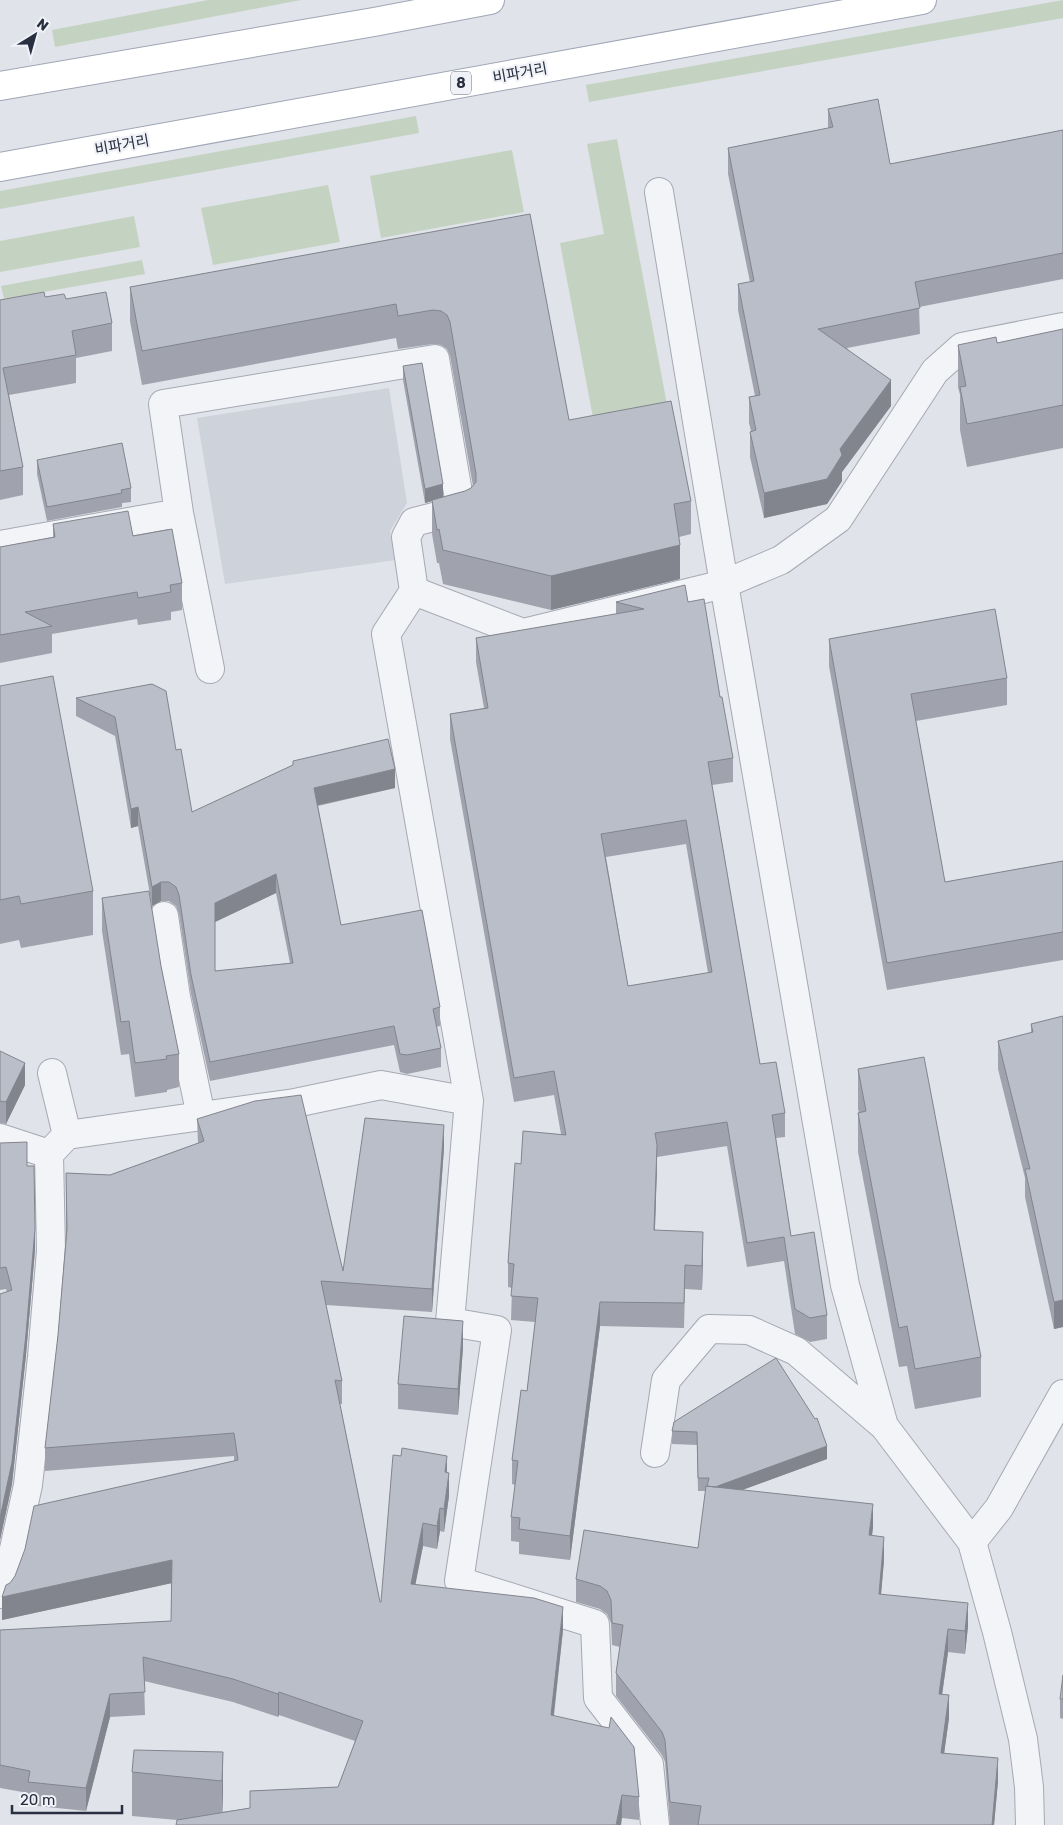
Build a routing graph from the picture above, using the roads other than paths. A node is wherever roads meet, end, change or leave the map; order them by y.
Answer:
1 (490, 0) edge
2 (922, 0) edge
3 (0, 86) edge
4 (0, 167) edge
5 (660, 192) dead end
6 (1063, 327) edge
7 (179, 513) junction
8 (0, 545) edge
9 (724, 584) junction
10 (414, 591) junction
11 (210, 668) dead end
12 (164, 916) dead end
13 (52, 1073) dead end
14 (470, 1101) junction
15 (201, 1116) junction
16 (0, 1138) edge
17 (58, 1144) junction
18 (1063, 1394) edge
19 (884, 1426) junction
20 (655, 1453) dead end
21 (972, 1542) junction
22 (0, 1594) edge
23 (655, 1825) edge
24 (1030, 1825) edge

1 - 3 main road
2 - 4 main road, 비파거리 / 8
5 - 9 street
6 - 9 street
7 - 8 street
7 - 10 street
7 - 11 street
9 - 10 street
9 - 19 street
10 - 14 street
12 - 15 street
13 - 17 street
14 - 15 street
14 - 23 street
15 - 17 street
16 - 17 street
17 - 22 street
18 - 21 street
19 - 20 street
19 - 21 street
21 - 24 street

